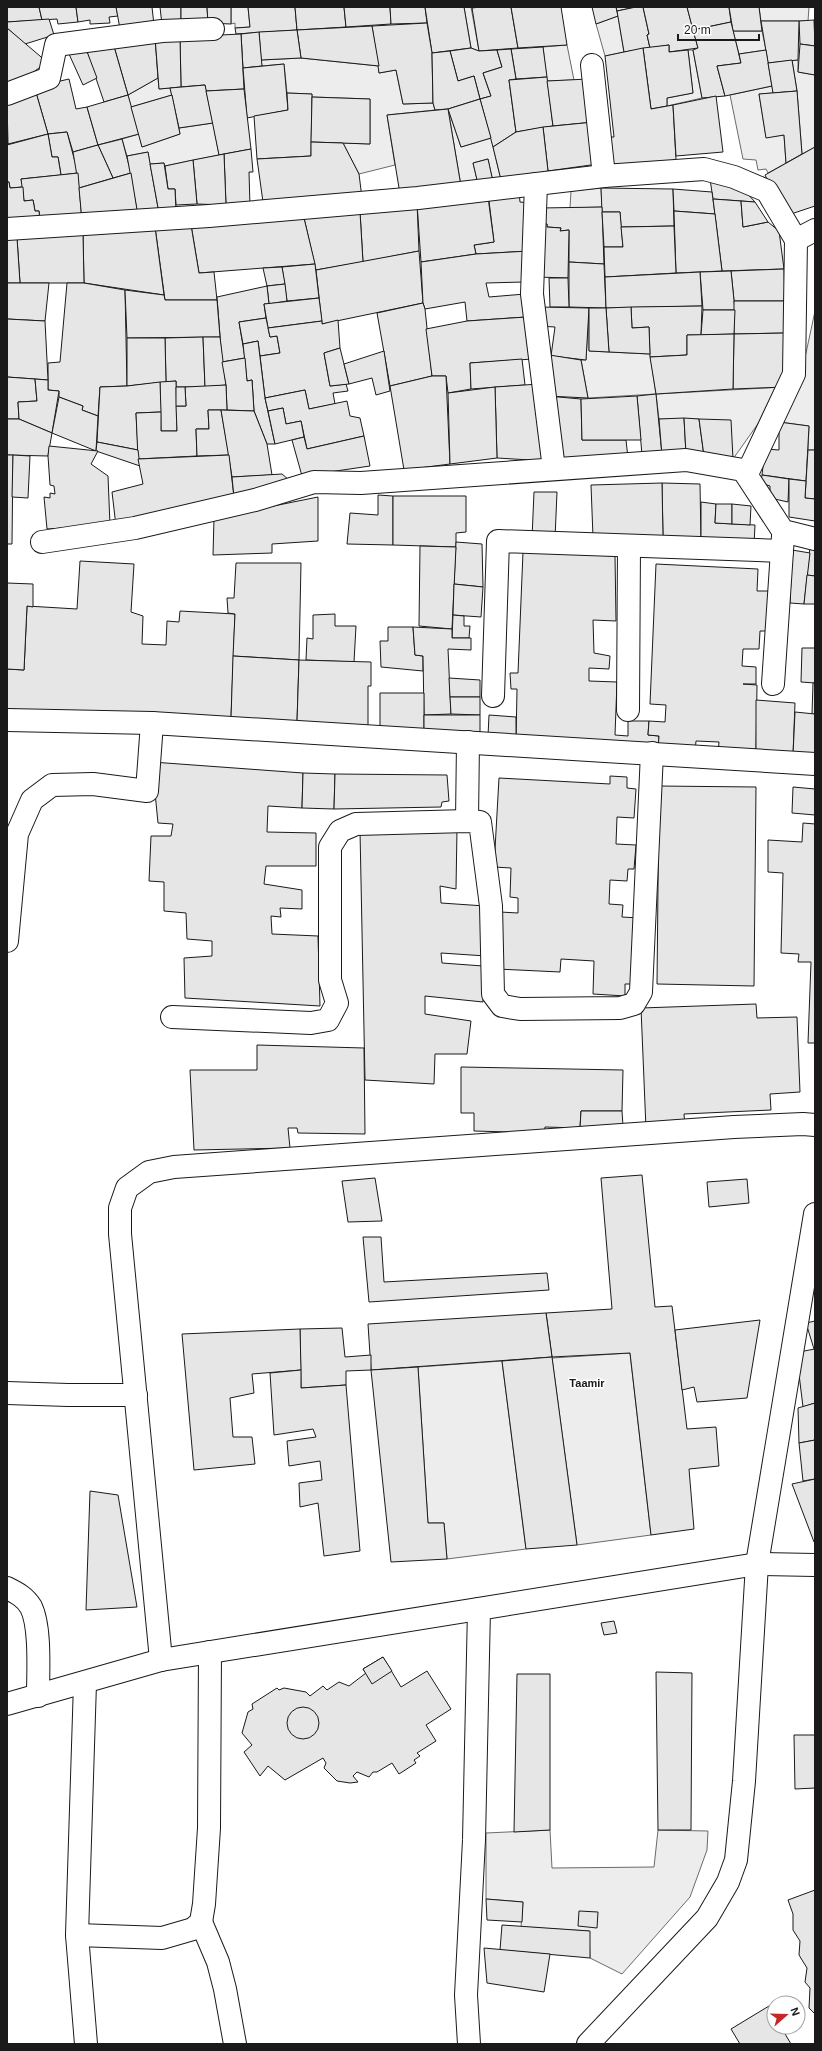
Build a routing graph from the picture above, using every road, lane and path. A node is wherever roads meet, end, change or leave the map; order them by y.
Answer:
1 (213, 29) dead end
2 (592, 65) dead end
3 (7, 94) edge
4 (604, 176) junction
5 (536, 184) junction
6 (7, 229) edge
7 (806, 235) edge
8 (554, 469) junction
9 (746, 474) junction
10 (815, 539) edge
11 (782, 541) junction
12 (42, 542) dead end
13 (629, 546) junction
14 (773, 684) dead end
15 (493, 696) dead end
16 (628, 710) dead end
17 (7, 720) edge
18 (152, 723) junction
19 (468, 742) junction
20 (652, 754) junction
21 (815, 764) edge
22 (467, 821) junction
23 (7, 941) edge
24 (172, 1017) dead end
25 (815, 1125) edge
26 (815, 1214) edge
27 (811, 1259) edge
28 (7, 1393) edge
29 (136, 1394) junction
30 (757, 1564) junction
31 (815, 1565) edge
32 (7, 1588) edge
33 (479, 1609) junction
34 (210, 1652) junction
35 (161, 1660) junction
36 (85, 1683) junction
37 (38, 1696) junction
38 (7, 1704) edge
39 (201, 1922) junction
40 (77, 1935) junction
41 (86, 2044) edge
42 (235, 2044) edge
43 (468, 2044) edge
44 (588, 2044) edge

1 - 3 street
2 - 4 street
4 - 5 street
4 - 7 street
5 - 6 street
5 - 8 street
7 - 9 street
8 - 9 street
8 - 12 street
9 - 11 street
10 - 11 street
11 - 13 street
11 - 14 street
13 - 15 street
13 - 16 street
17 - 18 street
18 - 19 street
18 - 23 street
19 - 20 street
19 - 22 street
20 - 21 street
20 - 22 street
22 - 24 street
25 - 29 street
26 - 27 street
27 - 30 street
28 - 29 street
29 - 35 street
30 - 31 street
30 - 33 street
30 - 44 street
32 - 37 street
33 - 34 street
33 - 43 street
34 - 35 street
34 - 39 street
35 - 36 street
36 - 37 street
36 - 40 street
37 - 38 street
39 - 40 street
39 - 42 street
40 - 41 street

